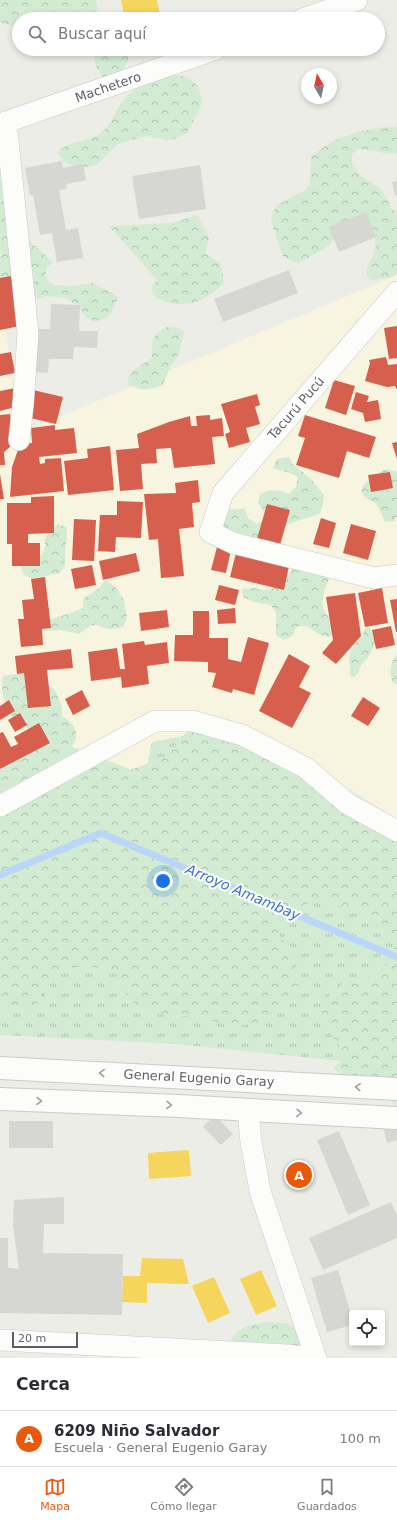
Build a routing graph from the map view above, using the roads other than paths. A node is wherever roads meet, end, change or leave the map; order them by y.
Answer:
1 (357, 0) edge
2 (322, 12) edge
3 (196, 56) edge
4 (3, 123) edge
5 (397, 292) edge
6 (19, 440) dead end
7 (397, 574) edge
8 (0, 806) edge
9 (397, 831) edge
10 (0, 1068) edge
11 (397, 1089) edge
12 (0, 1099) edge
13 (248, 1110) junction
14 (397, 1118) edge
15 (0, 1340) edge
16 (289, 1356) edge
17 (309, 1358) edge
18 (316, 1358) edge

1 - 2 street
3 - 4 street, Machetero
4 - 6 street
5 - 7 street, Tacurú Pucú
8 - 9 street
11 -> 10 street, General Eugenio Garay
12 -> 13 street
13 -> 14 street
13 - 18 street
15 - 16 street
16 - 17 street

